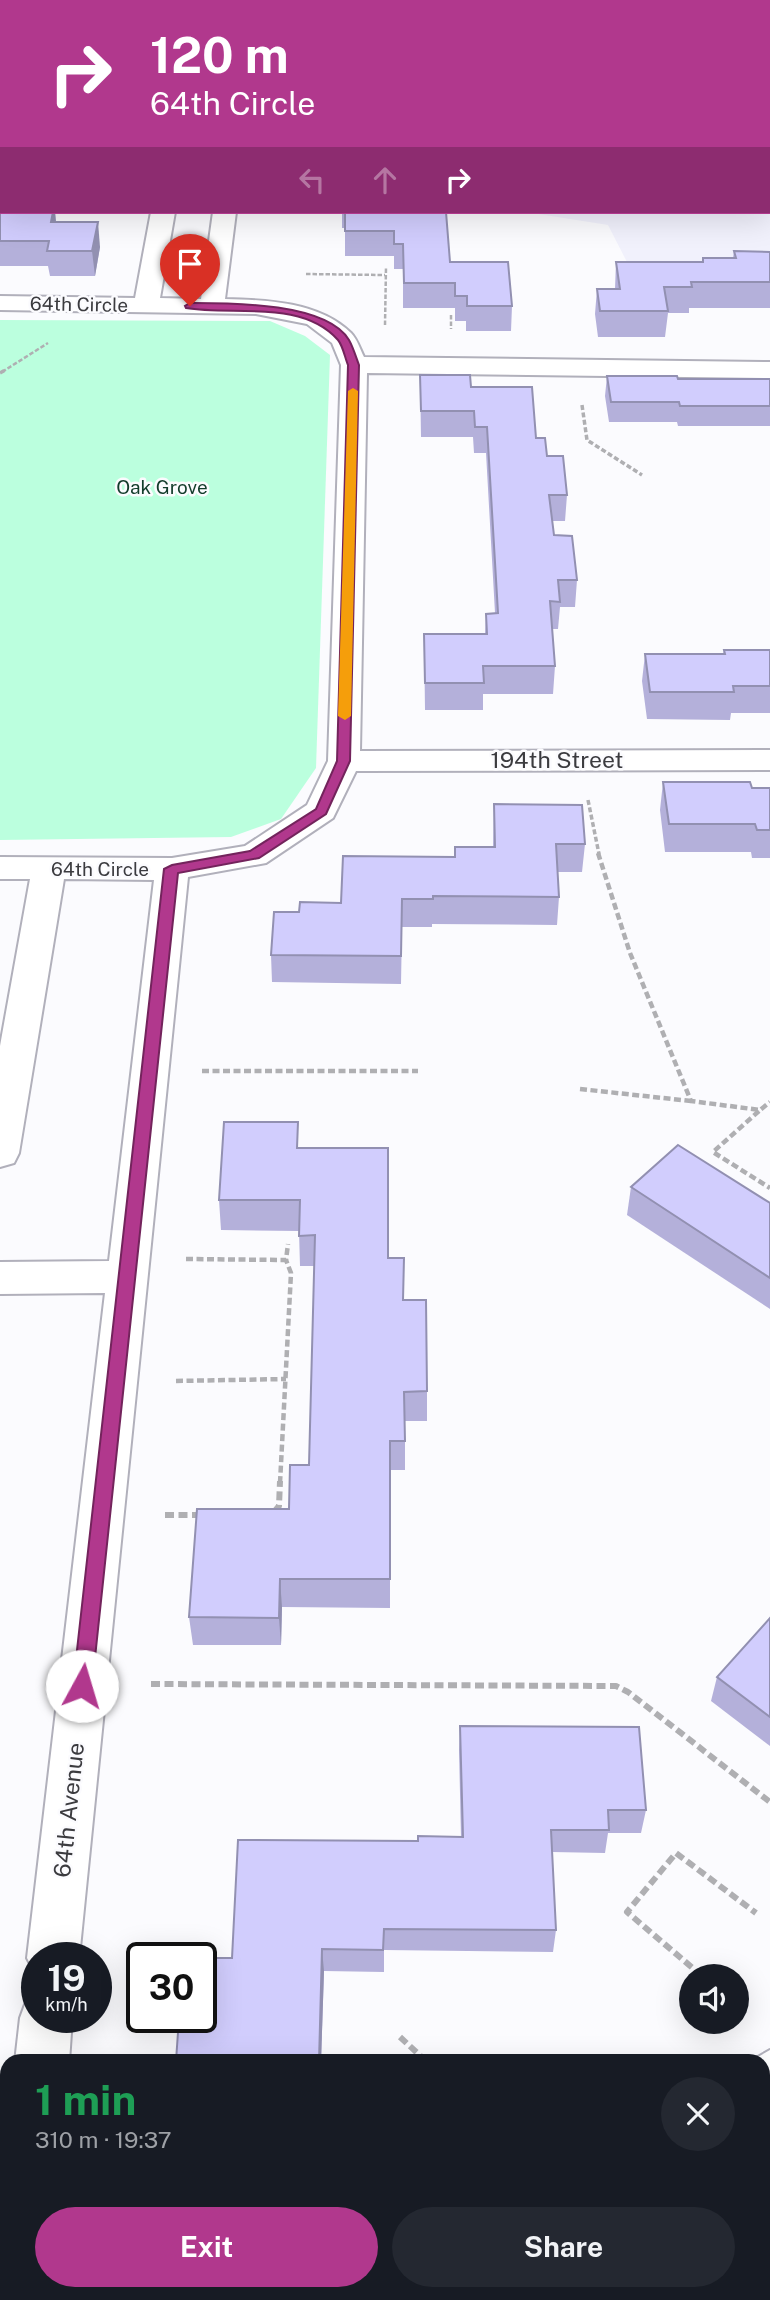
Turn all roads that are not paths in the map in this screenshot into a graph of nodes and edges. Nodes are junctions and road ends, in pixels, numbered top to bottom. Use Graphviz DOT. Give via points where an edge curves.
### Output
graph roads {
  1 [pos="163,214"];
  2 [pos="225,214"];
  3 [pos="0,303"];
  4 [pos="146,304"];
  5 [pos="212,307"];
  6 [pos="354,365"];
  7 [pos="770,370"];
  8 [pos="770,760"];
  9 [pos="344,761"];
  10 [pos="0,868"];
  11 [pos="49,868"];
  12 [pos="172,869"];
  13 [pos="0,1153"];
  14 [pos="127,1277"];
  15 [pos="0,1278"];
  16 [pos="55,1942"];
  17 [pos="45,2033"];
  18 [pos="43,2054"];
  1 -- 4 [label="street"];
  2 -- 5 [label="street"];
  3 -- 4 [label="street, 64th Circle"];
  4 -- 5 [label="street, 64th Circle"];
  5 -- 6 [label="street, 64th Circle" via="256,307 315,318 344,339"];
  6 -- 7 [label="street"];
  6 -- 9 [label="street, 64th Circle"];
  8 -- 9 [label="street, 194th Street"];
  9 -- 12 [label="street, 64th Circle" via="321,811 254,855"];
  10 -- 11 [label="street, 64th Circle"];
  11 -- 12 [label="street, 64th Circle"];
  11 -- 13 [label="street"];
  12 -- 14 [label="street, 64th Avenue"];
  14 -- 15 [label="street"];
  14 -- 16 [label="street, 64th Avenue"];
  17 -- 18 [label="street"];
}
